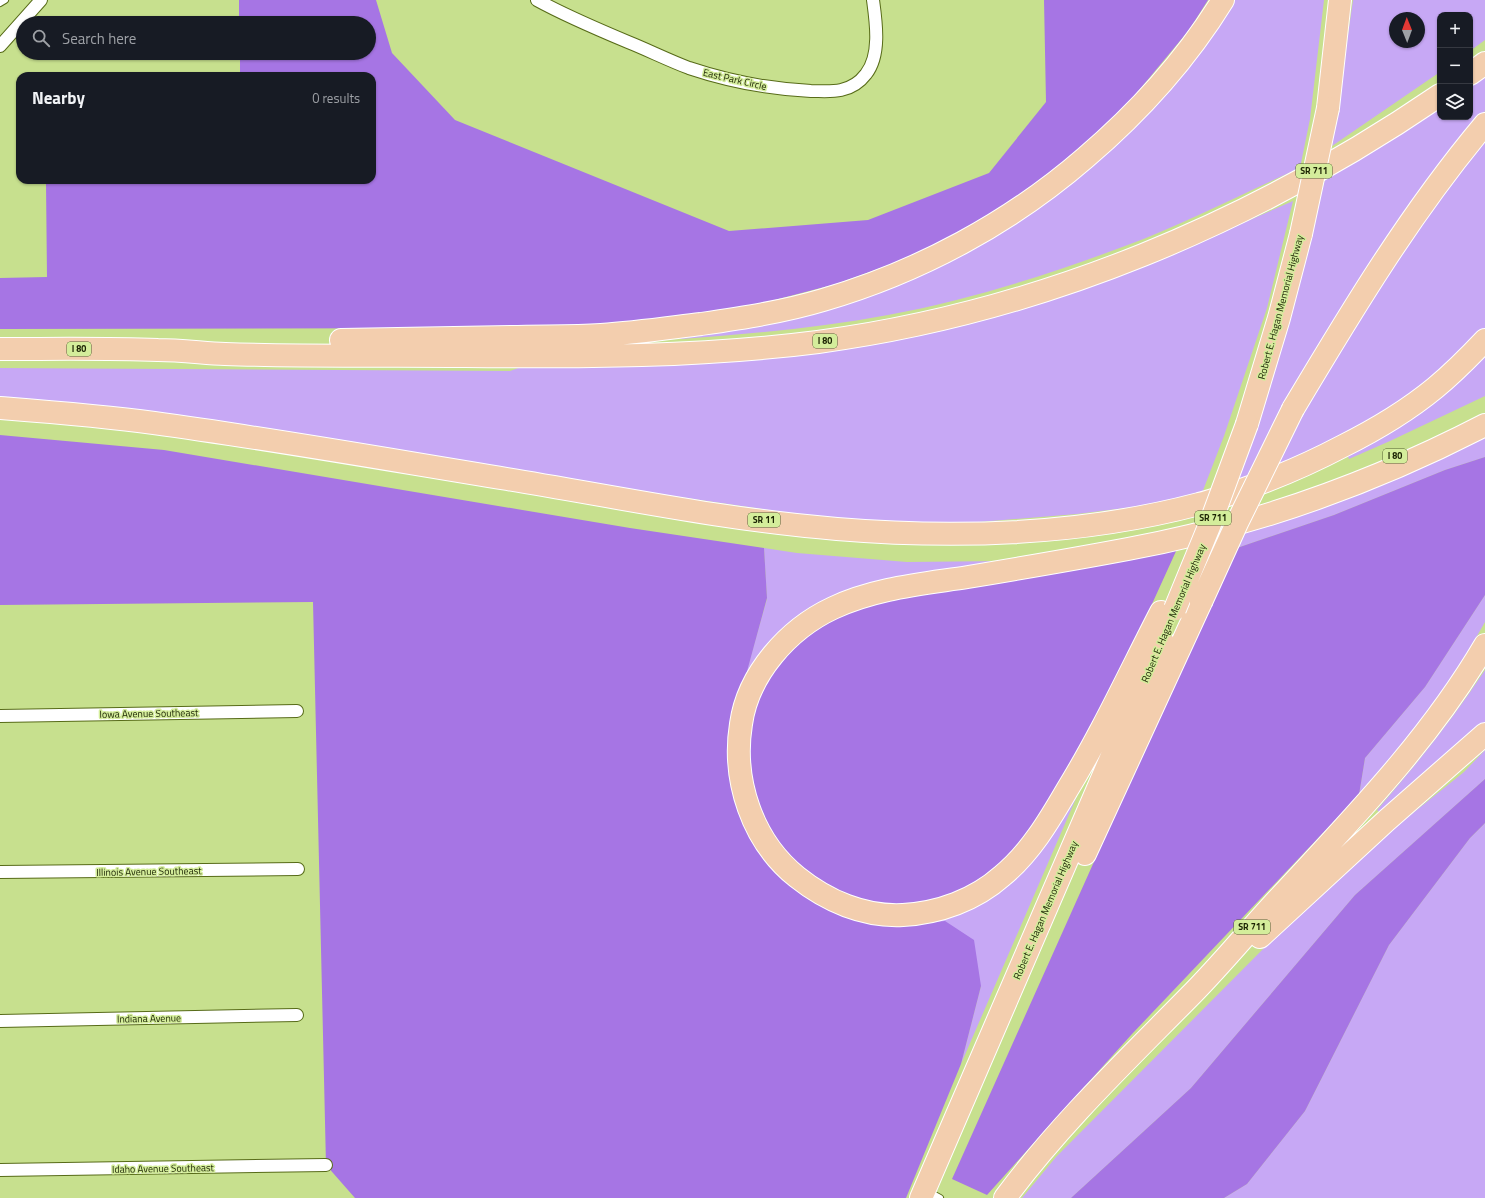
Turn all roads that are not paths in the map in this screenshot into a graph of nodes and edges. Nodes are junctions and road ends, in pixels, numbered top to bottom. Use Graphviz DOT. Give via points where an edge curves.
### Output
graph roads {
  1 [pos="5,0"];
  2 [pos="41,0"];
  3 [pos="537,0"];
  4 [pos="873,0"];
  5 [pos="1223,0"];
  6 [pos="1340,0"];
  7 [pos="0,3"];
  8 [pos="27,16"];
  9 [pos="16,28"];
  10 [pos="0,46"];
  11 [pos="1485,63"];
  12 [pos="1473,72"];
  13 [pos="1437,97"];
  14 [pos="1485,124"];
  15 [pos="1485,340"];
  16 [pos="0,349"];
  17 [pos="158,350"];
  18 [pos="0,408"];
  19 [pos="1485,413"];
  20 [pos="0,420"];
  21 [pos="1485,425"];
  22 [pos="1168,611"];
  23 [pos="1485,645"];
  24 [pos="298,711"];
  25 [pos="0,716"];
  26 [pos="1485,734"];
  27 [pos="298,869"];
  28 [pos="0,872"];
  29 [pos="1206,980"];
  30 [pos="297,1015"];
  31 [pos="0,1021"];
  32 [pos="992,1032"];
  33 [pos="326,1165"];
  34 [pos="0,1170"];
  35 [pos="928,1195"];
  36 [pos="1005,1198"];
  1 -- 7 [label="lane"];
  2 -- 8 [label="street"];
  3 -- 4 [label="street, East Park Circle" via="568,17 689,68 769,87 829,92 859,82 873,61 876,50"];
  5 -- 17 [label="highway" via="1183,57 1152,95 1112,135 1061,179 1008,216 940,254 879,281 823,300 768,313 652,331 598,335 226,342"];
  6 -- 22 [label="highway, Robert E. Hagan Memorial Highway / SR 711, bridge" via="1328,108 1301,234 1278,318 1247,424 1210,524"];
  9 -- 10 [label="street"];
  11 -- 12 [label="highway"];
  13 -- 17 [label="highway, I 80" via="1378,136 1268,199 1165,247 1064,284 968,313 916,325 817,342 650,355 568,357 240,354"];
  14 -- 32 [label="highway, bridge" via="1382,262 1293,408 1237,523 1034,965"];
  15 -- 18 [label="highway, SR 11" via="1433,390 1400,414 1363,436 1278,478 1201,503 1130,519 1014,532 897,533 780,523 277,441 152,423"];
  16 -- 17 [label="highway, I 80"];
  19 -- 20 [label="highway, I 80" via="1370,467 1301,492 1258,504 1179,523 1131,531 1015,542 936,546 845,541 748,530 190,439"];
  21 -- 22 [label="highway" via="1395,468 1260,518 1134,548 898,588 856,598 808,621 778,648 758,677 743,709 738,757 740,780 755,825 781,862 800,880 843,905 865,912 892,915 919,914 958,903 1000,879 1032,844 1088,757"];
  22 -- 32 [label="highway, Robert E. Hagan Memorial Highway / SR 711"];
  23 -- 29 [label="highway, SR 711" via="1436,720 1381,787"];
  24 -- 25 [label="street, Iowa Avenue Southeast"];
  26 -- 29 [label="highway" via="1387,820 1230,965"];
  27 -- 28 [label="street, Illinois Avenue Southeast"];
  29 -- 36 [label="highway, SR 711" via="1098,1088"];
  30 -- 31 [label="street, Indiana Avenue"];
  32 -- 35 [label="highway, Robert E. Hagan Memorial Highway / SR 711"];
  33 -- 34 [label="street, Idaho Avenue Southeast"];
}
